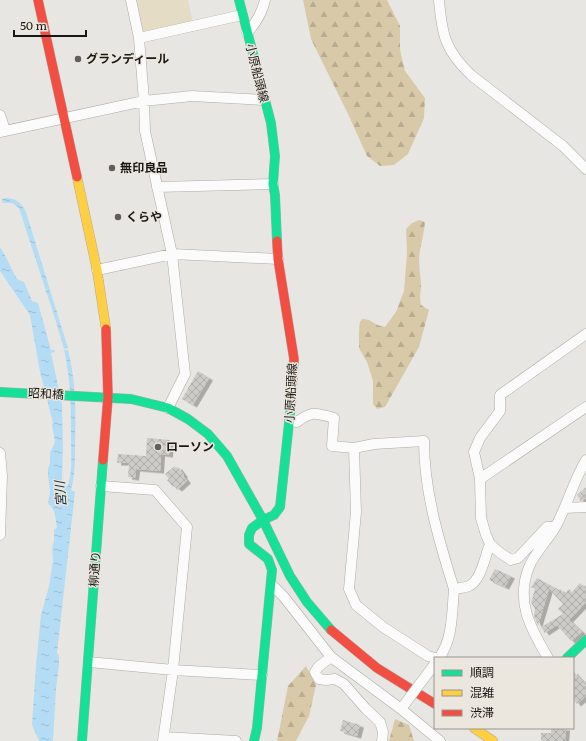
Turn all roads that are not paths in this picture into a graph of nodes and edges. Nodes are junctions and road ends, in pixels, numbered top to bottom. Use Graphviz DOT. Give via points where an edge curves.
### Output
graph roads {
  1 [pos="38,0"];
  2 [pos="131,0"];
  3 [pos="239,0"];
  4 [pos="265,0"];
  5 [pos="439,0"];
  6 [pos="242,15"];
  7 [pos="247,34"];
  8 [pos="139,38"];
  9 [pos="264,100"];
  10 [pos="144,101"];
  11 [pos="0,115"];
  12 [pos="63,118"];
  13 [pos="3,131"];
  14 [pos="586,169"];
  15 [pos="273,184"];
  16 [pos="157,187"];
  17 [pos="172,254"];
  18 [pos="278,259"];
  19 [pos="97,270"];
  20 [pos="586,334"];
  21 [pos="0,392"];
  22 [pos="108,397"];
  23 [pos="586,407"];
  24 [pos="168,408"];
  25 [pos="290,422"];
  26 [pos="354,448"];
  27 [pos="0,453"];
  28 [pos="586,460"];
  29 [pos="1,476"];
  30 [pos="480,479"];
  31 [pos="102,486"];
  32 [pos="586,507"];
  33 [pos="565,508"];
  34 [pos="263,520"];
  35 [pos="556,526"];
  36 [pos="0,535"];
  37 [pos="490,544"];
  38 [pos="272,585"];
  39 [pos="454,589"];
  40 [pos="586,640"];
  41 [pos="331,657"];
  42 [pos="439,657"];
  43 [pos="547,657"];
  44 [pos="568,657"];
  45 [pos="434,660"];
  46 [pos="89,662"];
  47 [pos="434,664"];
  48 [pos="173,670"];
  49 [pos="262,675"];
  50 [pos="434,703"];
  51 [pos="403,707"];
  52 [pos="475,729"];
  53 [pos="493,729"];
  54 [pos="163,739"];
  55 [pos="487,739"];
  56 [pos="82,741"];
  57 [pos="236,741"];
  58 [pos="254,741"];
  59 [pos="382,741"];
  60 [pos="440,741"];
  1 -- 12 [label="street, 柳通り"];
  2 -- 8 [label="street"];
  3 -- 6 [label="street, 小原船頭線"];
  4 -- 7 [label="street" via="257,22"];
  5 -- 14 [label="street" via="445,38 459,64 563,146"];
  6 -- 7 [label="street, 小原船頭線"];
  6 -- 8 [label="street"];
  7 -- 9 [label="street, 小原船頭線"];
  8 -- 10 [label="street"];
  9 -- 10 [label="street" via="192,96"];
  9 -- 15 [label="street, 小原船頭線" via="274,138"];
  10 -- 12 [label="street"];
  10 -- 16 [label="street" via="144,131"];
  11 -- 13 [label="street"];
  12 -- 13 [label="street"];
  12 -- 19 [label="street, 柳通り"];
  15 -- 16 [label="street"];
  15 -- 18 [label="street, 小原船頭線"];
  16 -- 17 [label="street"];
  17 -- 18 [label="street"];
  17 -- 19 [label="street"];
  17 -- 24 [label="street" via="185,374"];
  18 -- 25 [label="street, 小原船頭線" via="294,359"];
  19 -- 22 [label="street, 柳通り" via="106,331"];
  20 -- 30 [label="street" via="500,395 500,411 480,438 474,452"];
  21 -- 22 [label="street, 昭和橋"];
  22 -- 24 [label="street, 昭和橋" via="131,399"];
  22 -- 31 [label="street, 柳通り"];
  23 -- 30 [label="street"];
  24 -- 34 [label="street, 昭和橋" via="208,434 227,456"];
  25 -- 26 [label="street" via="297,422 313,413 334,418 332,446"];
  25 -- 34 [label="street, 小原船頭線" via="280,507 274,515"];
  26 -- 39 [label="street" via="424,441 424,459 433,513"];
  26 -- 45 [label="street" via="356,512 349,590 356,605 383,627"];
  27 -- 29 [label="street"];
  28 -- 33 [label="street"];
  29 -- 36 [label="street"];
  30 -- 37 [label="street" via="481,518"];
  31 -- 46 [label="street, 柳通り"];
  31 -- 48 [label="street" via="155,490 187,527"];
  32 -- 33 [label="street"];
  33 -- 35 [label="street"];
  34 -- 38 [label="street, 小原船頭線" via="252,528 249,544 268,559 272,570"];
  34 -- 50 [label="street, 昭和橋" via="290,576 306,602 328,627 378,668"];
  35 -- 37 [label="street" via="547,527 518,558 510,560"];
  35 -- 43 [label="street" via="529,566 523,594 532,629"];
  37 -- 39 [label="street" via="480,576 471,586"];
  38 -- 41 [label="street"];
  38 -- 49 [label="street, 小原船頭線"];
  39 -- 42 [label="street" via="447,644"];
  40 -- 44 [label="street"];
  41 -- 51 [label="street"];
  41 -- 59 [label="street" via="315,672 319,680 335,679 344,684 380,722"];
  46 -- 48 [label="street"];
  46 -- 56 [label="street, 柳通り"];
  47 -- 51 [label="street, bridge"];
  48 -- 49 [label="street"];
  48 -- 54 [label="street"];
  49 -- 58 [label="street, 小原船頭線"];
  51 -- 60 [label="street"];
  52 -- 55 [label="street"];
  53 -- 55 [label="street"];
  54 -- 57 [label="street"];
}
